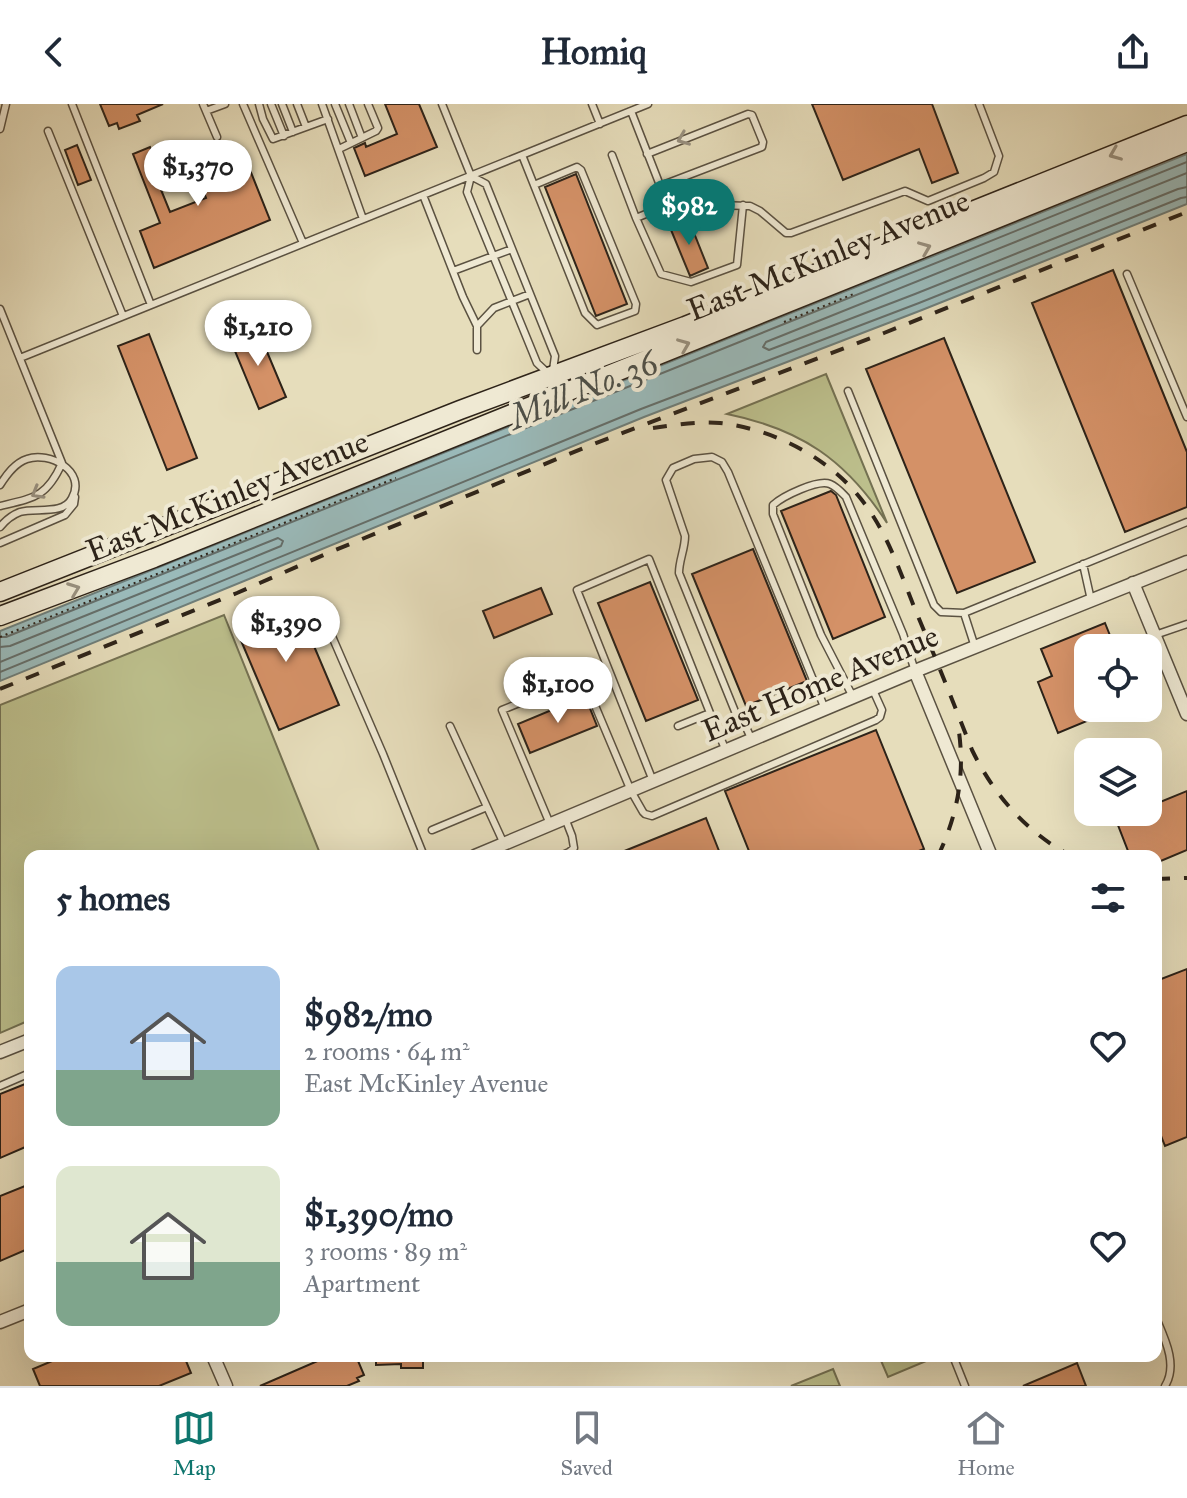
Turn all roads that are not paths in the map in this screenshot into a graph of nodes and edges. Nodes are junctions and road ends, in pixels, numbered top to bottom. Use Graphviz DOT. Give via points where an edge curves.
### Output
graph roads {
  1 [pos="6,104"];
  2 [pos="72,104"];
  3 [pos="225,104"];
  4 [pos="243,104"];
  5 [pos="259,104"];
  6 [pos="271,104"];
  7 [pos="282,104"];
  8 [pos="297,104"];
  9 [pos="322,104"];
  10 [pos="335,104"];
  11 [pos="349,104"];
  12 [pos="368,104"];
  13 [pos="443,104"];
  14 [pos="592,104"];
  15 [pos="648,104"];
  16 [pos="979,104"];
  17 [pos="205,107"];
  18 [pos="631,111"];
  19 [pos="328,119"];
  20 [pos="600,124"];
  21 [pos="1187,125"];
  22 [pos="306,127"];
  23 [pos="0,129"];
  24 [pos="48,131"];
  25 [pos="293,132"];
  26 [pos="284,136"];
  27 [pos="217,137"];
  28 [pos="362,138"];
  29 [pos="1187,142"];
  30 [pos="351,143"];
  31 [pos="339,149"];
  32 [pos="647,154"];
  33 [pos="522,155"];
  34 [pos="612,155"];
  35 [pos="471,176"];
  36 [pos="534,185"];
  37 [pos="660,186"];
  38 [pos="423,195"];
  39 [pos="673,203"];
  40 [pos="743,205"];
  41 [pos="636,218"];
  42 [pos="363,219"];
  43 [pos="303,243"];
  44 [pos="512,249"];
  45 [pos="493,256"];
  46 [pos="453,271"];
  47 [pos="1127,274"];
  48 [pos="530,294"];
  49 [pos="511,301"];
  50 [pos="151,305"];
  51 [pos="0,309"];
  52 [pos="123,316"];
  53 [pos="477,326"];
  54 [pos="477,350"];
  55 [pos="20,358"];
  56 [pos="552,377"];
  57 [pos="848,391"];
  58 [pos="559,395"];
  59 [pos="460,410"];
  60 [pos="1187,417"];
  61 [pos="62,463"];
  62 [pos="279,483"];
  63 [pos="0,485"];
  64 [pos="74,487"];
  65 [pos="306,497"];
  66 [pos="0,506"];
  67 [pos="1187,522"];
  68 [pos="0,527"];
  69 [pos="0,543"];
  70 [pos="154,558"];
  71 [pos="1187,562"];
  72 [pos="1083,564"];
  73 [pos="1133,583"];
  74 [pos="0,592"];
  75 [pos="1091,600"];
  76 [pos="318,604"];
  77 [pos="964,613"];
  78 [pos="0,615"];
  79 [pos="1187,624"];
  80 [pos="1155,634"];
  81 [pos="1158,634"];
  82 [pos="975,647"];
  83 [pos="1162,652"];
  84 [pos="915,671"];
  85 [pos="872,689"];
  86 [pos="853,697"];
  87 [pos="825,709"];
  88 [pos="710,713"];
  89 [pos="1187,714"];
  90 [pos="450,726"];
  91 [pos="678,726"];
  92 [pos="752,740"];
  93 [pos="726,751"];
  94 [pos="653,781"];
  95 [pos="631,791"];
  96 [pos="487,807"];
  97 [pos="565,818"];
  98 [pos="550,824"];
  99 [pos="432,830"];
  100 [pos="499,849"];
  101 [pos="422,850"];
  102 [pos="572,850"];
  103 [pos="989,850"];
  104 [pos="24,1042"];
  105 [pos="0,1052"];
  106 [pos="24,1076"];
  107 [pos="0,1086"];
  108 [pos="24,1312"];
  109 [pos="0,1322"];
  110 [pos="1162,1331"];
  111 [pos="216,1362"];
  112 [pos="955,1362"];
  113 [pos="226,1386"];
  114 [pos="965,1386"];
  115 [pos="1165,1386"];
  1 -- 23 [label="lane"];
  2 -- 50 [label="lane"];
  3 -- 17 [label="lane"];
  4 -- 43 [label="lane"];
  5 -- 26 [label="lane" via="273,139"];
  6 -- 26 [label="lane"];
  7 -- 25 [label="lane"];
  8 -- 22 [label="lane"];
  9 -- 19 [label="lane"];
  10 -- 30 [label="lane"];
  11 -- 28 [label="lane"];
  12 -- 28 [label="lane" via="378,128"];
  13 -- 35 [label="lane"];
  14 -- 20 [label="lane"];
  15 -- 18 [label="lane"];
  16 -- 40 [label="lane" via="999,156 994,172 984,178 928,201 905,191 791,233"];
  17 -- 27 [label="lane"];
  18 -- 20 [label="lane"];
  18 -- 32 [label="lane"];
  19 -- 22 [label="lane"];
  19 -- 31 [label="lane"];
  20 -- 33 [label="lane"];
  21 -- 56 [label="main road, East McKinley Avenue, one-way"];
  22 -- 25 [label="lane"];
  24 -- 52 [label="lane"];
  25 -- 26 [label="lane"];
  28 -- 30 [label="lane"];
  58 -- 29 [label="main road, East McKinley Avenue, one-way"];
  30 -- 31 [label="lane"];
  31 -- 42 [label="lane"];
  32 -- 37 [label="lane"];
  37 -- 32 [label="lane, one-way" via="762,147 763,142 748,114"];
  33 -- 35 [label="lane"];
  33 -- 36 [label="lane"];
  34 -- 41 [label="lane"];
  35 -- 38 [label="lane"];
  35 -- 44 [label="lane" via="486,184"];
  35 -- 45 [label="lane" via="467,192"];
  36 -- 36 [label="lane" via="585,313 597,325 635,311 581,170 577,167"];
  37 -- 39 [label="lane"];
  38 -- 42 [label="lane"];
  38 -- 46 [label="lane"];
  39 -- 40 [label="lane"];
  39 -- 41 [label="lane"];
  40 -- 41 [label="lane" via="737,265 691,282 661,274"];
  42 -- 43 [label="lane"];
  43 -- 50 [label="lane"];
  44 -- 45 [label="lane"];
  44 -- 48 [label="lane"];
  45 -- 46 [label="lane"];
  45 -- 49 [label="lane"];
  46 -- 53 [label="lane"];
  47 -- 60 [label="lane"];
  48 -- 49 [label="lane"];
  48 -- 56 [label="lane" via="555,356"];
  49 -- 53 [label="lane" via="494,308"];
  49 -- 56 [label="lane" via="537,363"];
  50 -- 52 [label="lane"];
  51 -- 55 [label="lane"];
  52 -- 55 [label="lane"];
  53 -- 54 [label="lane"];
  55 -- 61 [label="lane"];
  56 -- 58 [label="main road"];
  56 -- 59 [label="main road, East McKinley Avenue"];
  57 -- 77 [label="lane" via="934,605 941,612"];
  58 -- 65 [label="main road, East McKinley Avenue"];
  59 -- 62 [label="main road, East McKinley Avenue"];
  59 -- 65 [label="main road" via="395,447 314,478 306,485"];
  61 -- 63 [label="lane" via="27,459"];
  61 -- 64 [label="lane" via="72,474"];
  61 -- 66 [label="lane, one-way" via="44,491"];
  62 -- 70 [label="main road" via="269,497 207,524"];
  62 -- 74 [label="main road, East McKinley Avenue"];
  64 -- 68 [label="lane" via="67,505 23,511"];
  64 -- 69 [label="lane" via="74,504 65,515"];
  65 -- 70 [label="main road, East McKinley Avenue"];
  67 -- 72 [label="lane"];
  78 -- 70 [label="main road, East McKinley Avenue, one-way"];
  71 -- 73 [label="street, East Home Avenue"];
  72 -- 75 [label="lane"];
  72 -- 77 [label="lane"];
  73 -- 75 [label="street, East Home Avenue"];
  73 -- 80 [label="street"];
  75 -- 82 [label="street, East Home Avenue"];
  76 -- 101 [label="lane"];
  77 -- 82 [label="lane"];
  79 -- 81 [label="lane"];
  82 -- 84 [label="street, East Home Avenue"];
  83 -- 89 [label="street"];
  84 -- 85 [label="street, East Home Avenue"];
  84 -- 86 [label="lane" via="846,497 820,482 780,499 773,514 821,635"];
  84 -- 103 [label="street"];
  85 -- 86 [label="street, East Home Avenue"];
  85 -- 95 [label="lane" via="882,710 876,720 655,815 645,814"];
  86 -- 87 [label="street, East Home Avenue"];
  87 -- 92 [label="street, East Home Avenue"];
  87 -- 92 [label="lane" via="722,462 694,459 673,468 666,480 685,536 679,573 736,714"];
  88 -- 91 [label="lane"];
  88 -- 93 [label="lane"];
  88 -- 94 [label="lane" via="649,559 577,590"];
  90 -- 96 [label="lane"];
  92 -- 93 [label="street, East Home Avenue"];
  93 -- 94 [label="street, East Home Avenue"];
  94 -- 95 [label="street, East Home Avenue"];
  95 -- 97 [label="street, East Home Avenue"];
  95 -- 98 [label="lane" via="583,677 502,710"];
  96 -- 99 [label="lane"];
  96 -- 100 [label="lane"];
  97 -- 98 [label="street, East Home Avenue"];
  97 -- 102 [label="lane"];
  98 -- 100 [label="street, East Home Avenue"];
  104 -- 105 [label="street"];
  106 -- 107 [label="lane"];
  108 -- 109 [label="street"];
  110 -- 115 [label="lane" via="1171,1366"];
  111 -- 113 [label="street"];
  112 -- 114 [label="lane"];
}
